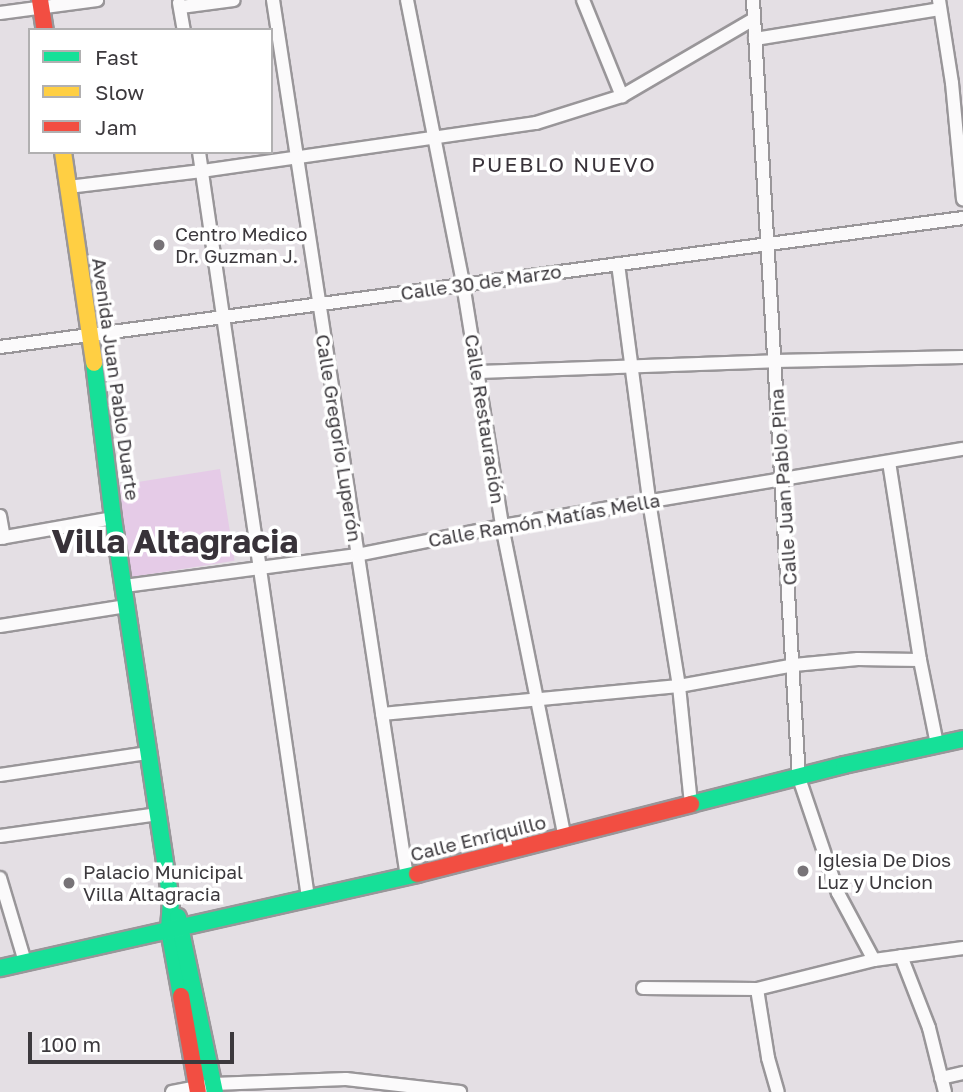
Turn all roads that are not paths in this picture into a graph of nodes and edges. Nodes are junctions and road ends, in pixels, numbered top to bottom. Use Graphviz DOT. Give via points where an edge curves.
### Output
graph roads {
  1 [pos="97,0"];
  2 [pos="234,0"];
  3 [pos="273,0"];
  4 [pos="407,0"];
  5 [pos="583,0"];
  6 [pos="753,0"];
  7 [pos="41,4"];
  8 [pos="179,4"];
  9 [pos="939,4"];
  10 [pos="0,13"];
  11 [pos="754,19"];
  12 [pos="45,28"];
  13 [pos="184,28"];
  14 [pos="755,39"];
  15 [pos="622,96"];
  16 [pos="432,139"];
  17 [pos="63,154"];
  18 [pos="199,154"];
  19 [pos="296,156"];
  20 [pos="202,171"];
  21 [pos="68,187"];
  22 [pos="963,199"];
  23 [pos="963,218"];
  24 [pos="767,243"];
  25 [pos="618,264"];
  26 [pos="463,284"];
  27 [pos="318,304"];
  28 [pos="223,316"];
  29 [pos="89,334"];
  30 [pos="0,347"];
  31 [pos="963,358"];
  32 [pos="775,361"];
  33 [pos="631,366"];
  34 [pos="479,372"];
  35 [pos="963,449"];
  36 [pos="889,462"];
  37 [pos="783,481"];
  38 [pos="649,501"];
  39 [pos="0,516"];
  40 [pos="113,518"];
  41 [pos="502,526"];
  42 [pos="2,538"];
  43 [pos="356,555"];
  44 [pos="258,570"];
  45 [pos="125,586"];
  46 [pos="127,607"];
  47 [pos="0,626"];
  48 [pos="920,660"];
  49 [pos="794,665"];
  50 [pos="679,686"];
  51 [pos="539,699"];
  52 [pos="382,714"];
  53 [pos="963,739"];
  54 [pos="937,744"];
  55 [pos="148,753"];
  56 [pos="0,775"];
  57 [pos="799,778"];
  58 [pos="691,805"];
  59 [pos="158,814"];
  60 [pos="0,836"];
  61 [pos="565,838"];
  62 [pos="407,877"];
  63 [pos="0,878"];
  64 [pos="308,897"];
  65 [pos="176,928"];
  66 [pos="963,948"];
  67 [pos="901,956"];
  68 [pos="874,960"];
  69 [pos="25,962"];
  70 [pos="0,968"];
  71 [pos="643,988"];
  72 [pos="757,989"];
  73 [pos="963,1073"];
  74 [pos="941,1079"];
  75 [pos="205,1089"];
  76 [pos="172,1092"];
  77 [pos="460,1092"];
  78 [pos="778,1092"];
  79 [pos="945,1092"];
  1 -- 7 [label="street"];
  2 -- 8 [label="street"];
  3 -- 19 [label="street, Calle Gregorio Luperón"];
  4 -- 16 [label="street, Calle Restauración"];
  5 -- 15 [label="street"];
  6 -- 11 [label="street, Calle Juan Pablo Pina"];
  7 -- 10 [label="street"];
  7 -- 12 [label="street"];
  8 -- 13 [label="street"];
  9 -- 14 [label="street"];
  9 -- 22 [label="street"];
  11 -- 14 [label="street, Calle Juan Pablo Pina"];
  11 -- 15 [label="street"];
  14 -- 24 [label="street, Calle Juan Pablo Pina"];
  15 -- 16 [label="street" via="536,123"];
  16 -- 19 [label="street"];
  16 -- 26 [label="street, Calle Restauración"];
  17 -- 21 [label="street, Avenida Juan Pablo Duarte"];
  18 -- 20 [label="street"];
  19 -- 20 [label="street"];
  19 -- 27 [label="street, Calle Gregorio Luperón"];
  20 -- 21 [label="street"];
  20 -- 28 [label="street"];
  21 -- 29 [label="street, Avenida Juan Pablo Duarte"];
  23 -- 24 [label="street, Calle 30 de Marzo"];
  24 -- 25 [label="street, Calle 30 de Marzo"];
  24 -- 32 [label="street, Calle Juan Pablo Pina"];
  25 -- 26 [label="street, Calle 30 de Marzo"];
  25 -- 33 [label="street"];
  26 -- 27 [label="street, Calle 30 de Marzo"];
  26 -- 34 [label="street, Calle Restauración"];
  27 -- 28 [label="street, Calle 30 de Marzo"];
  27 -- 43 [label="street, Calle Gregorio Luperón"];
  28 -- 29 [label="street, Calle 30 de Marzo"];
  28 -- 44 [label="street"];
  29 -- 30 [label="street, Calle 30 de Marzo"];
  29 -- 40 [label="street, Avenida Juan Pablo Duarte"];
  31 -- 32 [label="street"];
  32 -- 33 [label="street"];
  32 -- 37 [label="street, Calle Juan Pablo Pina"];
  33 -- 34 [label="street"];
  33 -- 38 [label="street"];
  34 -- 41 [label="street, Calle Restauración"];
  35 -- 36 [label="street, Calle Ramón Matías Mella"];
  36 -- 37 [label="street, Calle Ramón Matías Mella"];
  36 -- 48 [label="street"];
  37 -- 38 [label="street, Calle Ramón Matías Mella"];
  37 -- 49 [label="street, Calle Juan Pablo Pina"];
  38 -- 41 [label="street, Calle Ramón Matías Mella"];
  38 -- 50 [label="street"];
  39 -- 42 [label="street"];
  40 -- 42 [label="street"];
  40 -- 45 [label="street, Avenida Juan Pablo Duarte"];
  41 -- 43 [label="street, Calle Ramón Matías Mella"];
  41 -- 51 [label="street, Calle Restauración"];
  43 -- 44 [label="street, Calle Ramón Matías Mella"];
  43 -- 52 [label="street, Calle Gregorio Luperón"];
  44 -- 45 [label="street, Calle Ramón Matías Mella"];
  44 -- 64 [label="street"];
  45 -- 46 [label="street, Avenida Juan Pablo Duarte"];
  46 -- 47 [label="street"];
  46 -- 55 [label="street, Avenida Juan Pablo Duarte"];
  48 -- 49 [label="street"];
  48 -- 54 [label="street"];
  49 -- 50 [label="street"];
  49 -- 57 [label="street, Calle Juan Pablo Pina"];
  50 -- 51 [label="street"];
  50 -- 58 [label="street"];
  51 -- 52 [label="street"];
  51 -- 61 [label="street, Calle Restauración"];
  52 -- 62 [label="street, Calle Gregorio Luperón"];
  53 -- 54 [label="street, Calle Enriquillo"];
  54 -- 57 [label="street, Calle Enriquillo"];
  55 -- 56 [label="street"];
  55 -- 59 [label="street, Avenida Juan Pablo Duarte"];
  57 -- 58 [label="street, Calle Enriquillo"];
  57 -- 68 [label="street, Calle Juan Pablo Pina" via="838,893"];
  58 -- 61 [label="street, Calle Enriquillo"];
  59 -- 60 [label="street"];
  59 -- 65 [label="street, Avenida Juan Pablo Duarte"];
  61 -- 62 [label="street, Calle Enriquillo"];
  62 -- 64 [label="street, Calle Enriquillo"];
  63 -- 69 [label="street"];
  64 -- 65 [label="street, Calle Enriquillo"];
  65 -- 69 [label="street, Calle Enriquillo"];
  65 -- 75 [label="street, Avenida Juan Pablo Duarte"];
  66 -- 67 [label="street"];
  67 -- 68 [label="street"];
  67 -- 74 [label="street" via="929,1028"];
  68 -- 72 [label="street"];
  69 -- 70 [label="street, Calle Enriquillo"];
  71 -- 72 [label="street"];
  72 -- 78 [label="street"];
  73 -- 74 [label="street"];
  74 -- 79 [label="street"];
  75 -- 76 [label="street"];
  75 -- 77 [label="street" via="346,1079"];
}
